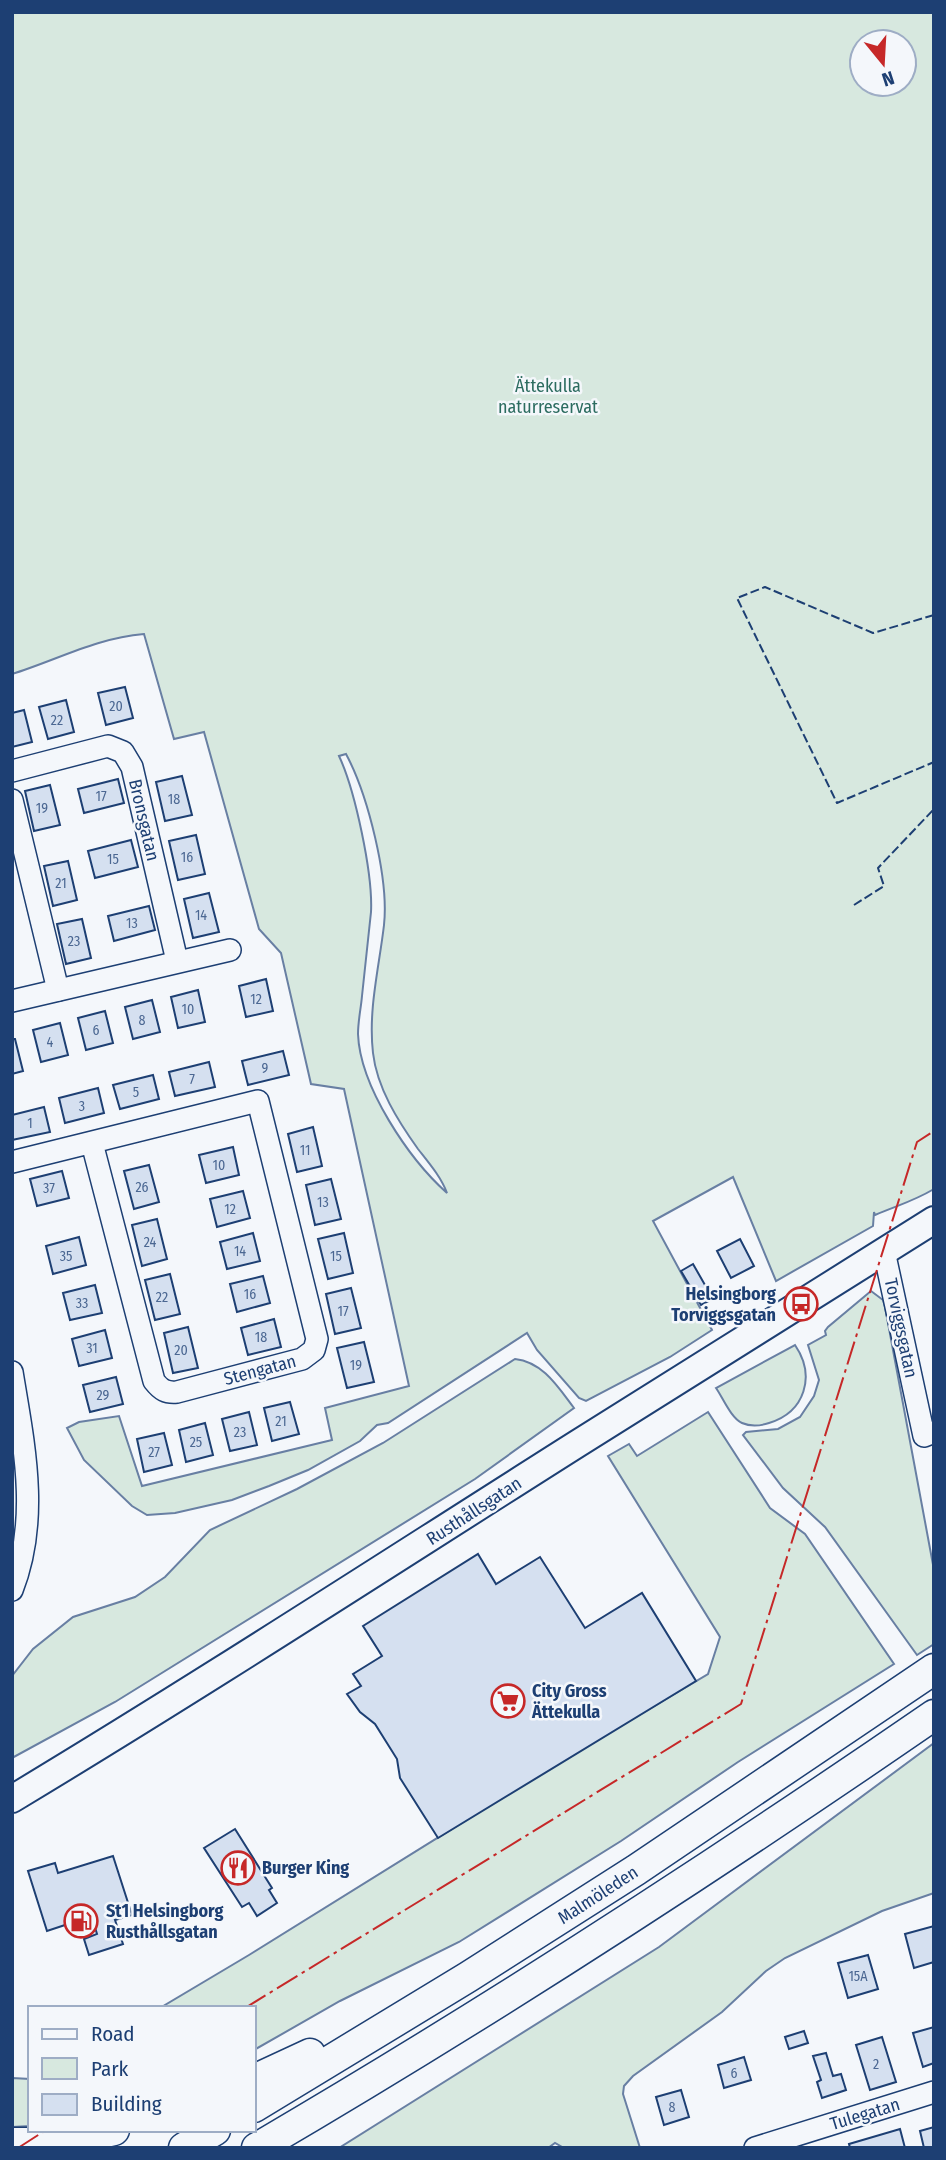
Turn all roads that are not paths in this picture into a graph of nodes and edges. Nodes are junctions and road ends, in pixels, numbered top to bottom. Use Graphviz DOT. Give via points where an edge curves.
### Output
graph roads {
  1 [pos="12,771"];
  2 [pos="12,800"];
  3 [pos="230,950"];
  4 [pos="177,961"];
  5 [pos="58,990"];
  6 [pos="12,1001"];
  7 [pos="92,1143"];
  8 [pos="12,1162"];
  9 [pos="934,1220"];
  10 [pos="884,1251"];
  11 [pos="12,1372"];
  12 [pos="934,1432"];
  13 [pos="12,1590"];
  14 [pos="934,1669"];
  15 [pos="934,1715"];
  16 [pos="12,1799"];
  17 [pos="468,1977"];
  18 [pos="449,2033"];
  19 [pos="256,2079"];
  20 [pos="934,2092"];
  21 [pos="256,2106"];
  22 [pos="105,2132"];
  23 [pos="212,2132"];
  24 [pos="12,2143"];
  25 [pos="184,2148"];
  26 [pos="257,2148"];
  27 [pos="283,2148"];
  28 [pos="755,2148"];
  1 -- 4 [label="street, Bronsgatan" via="107,746 123,752 132,767"];
  2 -- 5 [label="street"];
  3 -- 4 [label="street"];
  4 -- 5 [label="street"];
  5 -- 6 [label="street"];
  7 -- 7 [label="street, Stengatan" via="258,1101 317,1339 314,1350 302,1359 177,1392 159,1388"];
  7 -- 8 [label="street, Stengatan"];
  9 -- 10 [label="main road, Rusthållsgatan"];
  10 -- 12 [label="street, Torviggsgatan" via="924,1436"];
  10 -- 16 [label="main road, Rusthållsgatan"];
  11 -- 13 [label="street" via="28,1493 24,1552"];
  14 -- 17 [label="highway, Malmöleden"];
  15 -- 18 [label="highway, Malmöleden" via="653,1904"];
  17 -- 19 [label="highway"];
  17 -- 21 [label="highway, Malmöleden"];
  18 -- 26 [label="highway, Malmöleden"];
  18 -- 27 [label="highway"];
  20 -- 28 [label="street, Tulegatan"];
  22 -- 24 [label="highway" via="57,2143"];
  23 -- 25 [label="highway"];
}
